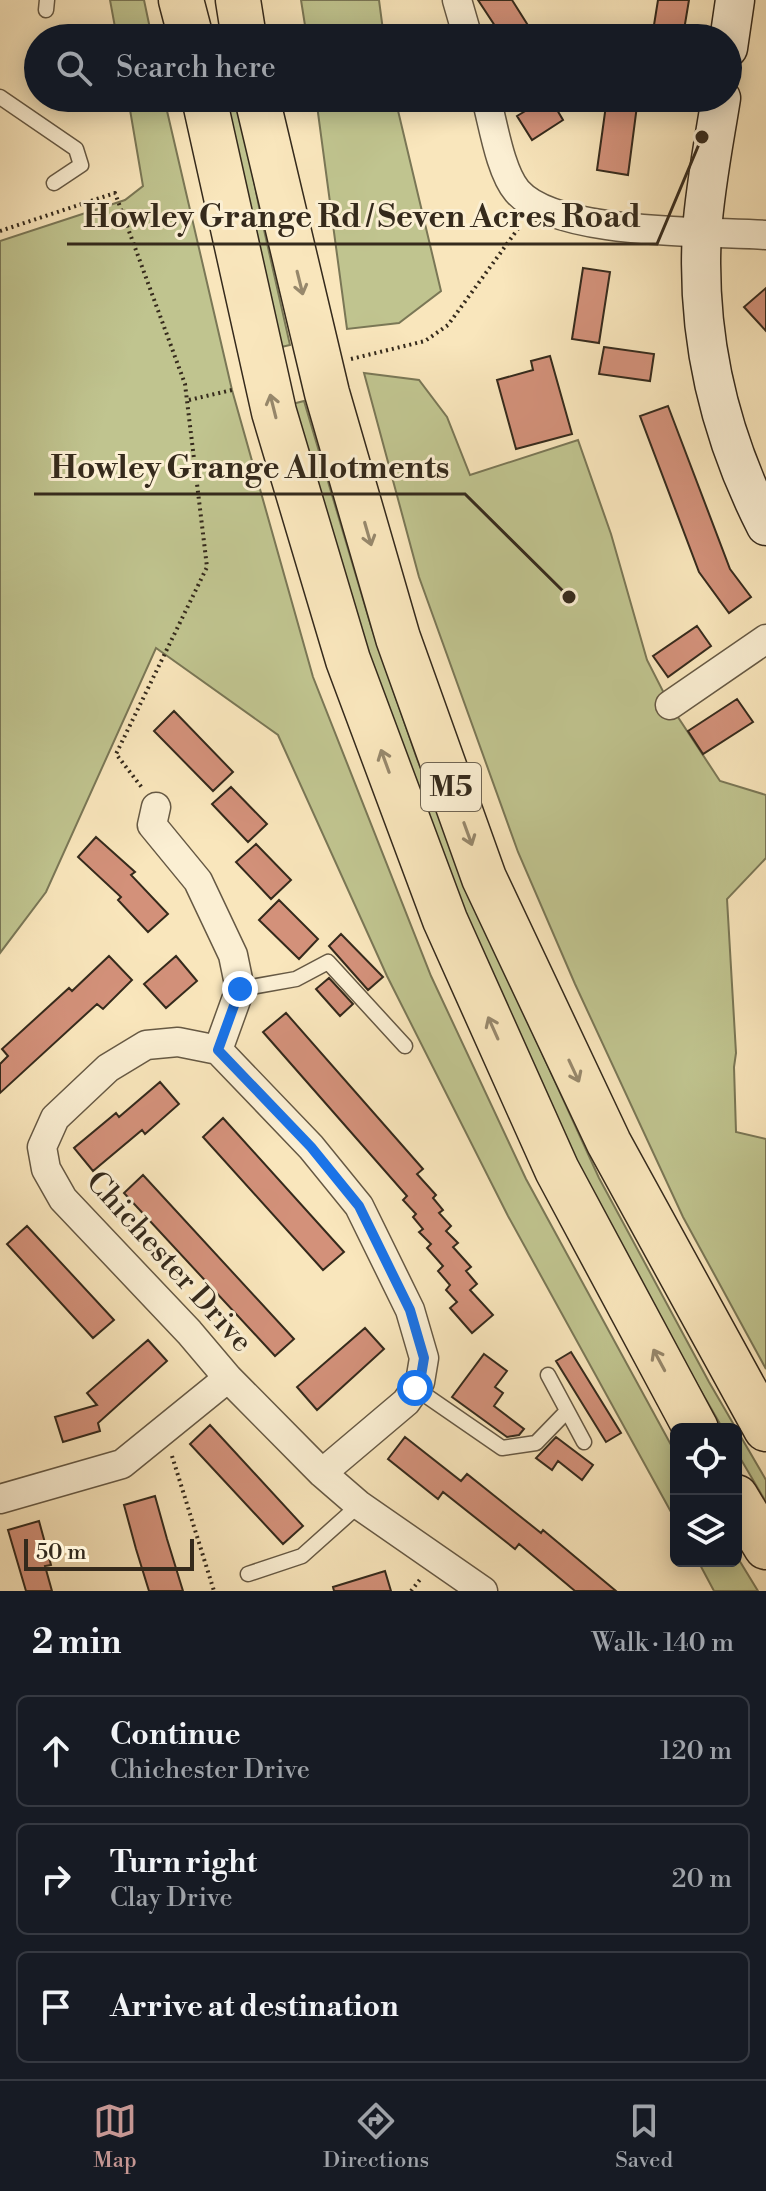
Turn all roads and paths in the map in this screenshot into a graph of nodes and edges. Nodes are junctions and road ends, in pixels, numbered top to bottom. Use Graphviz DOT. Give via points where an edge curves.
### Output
graph roads {
  1 [pos="181,0"];
  2 [pos="187,0"];
  3 [pos="238,0"];
  4 [pos="267,0"];
  5 [pos="457,0"];
  6 [pos="735,0"];
  7 [pos="187,24"];
  8 [pos="190,24"];
  9 [pos="242,24"];
  10 [pos="268,24"];
  11 [pos="464,24"];
  12 [pos="732,24"];
  13 [pos="0,97"];
  14 [pos="207,112"];
  15 [pos="260,112"];
  16 [pos="274,112"];
  17 [pos="490,112"];
  18 [pos="719,112"];
  19 [pos="54,183"];
  20 [pos="534,203"];
  21 [pos="280,206"];
  22 [pos="0,231"];
  23 [pos="702,231"];
  24 [pos="766,235"];
  25 [pos="349,360"];
  26 [pos="232,390"];
  27 [pos="189,400"];
  28 [pos="766,526"];
  29 [pos="766,639"];
  30 [pos="670,705"];
  31 [pos="156,807"];
  32 [pos="240,989"];
  33 [pos="405,1046"];
  34 [pos="218,1050"];
  35 [pos="548,1375"];
  36 [pos="228,1378"];
  37 [pos="415,1388"];
  38 [pos="567,1411"];
  39 [pos="693,1423"];
  40 [pos="766,1429"];
  41 [pos="164,1432"];
  42 [pos="584,1442"];
  43 [pos="322,1473"];
  44 [pos="0,1499"];
  45 [pos="359,1505"];
  46 [pos="742,1507"];
  47 [pos="766,1547"];
  48 [pos="248,1574"];
  49 [pos="214,1591"];
  50 [pos="483,1591"];
  1 -- 7 [label="highway"];
  2 -- 8 [label="highway"];
  3 -- 9 [label="highway"];
  4 -- 10 [label="highway"];
  5 -- 11 [label="street"];
  6 -- 12 [label="street"];
  13 -- 19 [label="lane" via="76,149 81,165"];
  39 -- 14 [label="highway, M5, one-way" via="557,1170 445,920 348,660 274,412"];
  15 -- 21 [label="highway, M5"];
  16 -- 21 [label="highway"];
  17 -- 20 [label="street" via="507,173 517,191"];
  18 -- 23 [label="street"];
  20 -- 23 [label="street" via="560,216 621,227"];
  20 -- 25 [label="path" via="448,325 425,341"];
  21 -- 40 [label="highway, M5, one-way" via="398,638 484,878 609,1143"];
  22 -- 27 [label="path" via="115,193"];
  23 -- 24 [label="street"];
  23 -- 28 [label="street" via="707,355 716,398 745,485"];
  26 -- 27 [label="path"];
  27 -- 31 [label="path" via="207,567 116,754"];
  29 -- 30 [label="street"];
  31 -- 32 [label="street" via="152,825 198,881 233,955"];
  32 -- 33 [label="lane" via="296,979 328,962"];
  32 -- 34 [label="street"];
  34 -- 36 [label="street, Chichester Drive" via="178,1042 146,1045 108,1068 55,1118 42,1147 46,1169 63,1199"];
  34 -- 37 [label="street" via="359,1206 410,1310 424,1358"];
  35 -- 38 [label="lane"];
  36 -- 41 [label="street"];
  36 -- 43 [label="street, Chichester Drive"];
  37 -- 38 [label="lane" via="502,1448 536,1443"];
  37 -- 43 [label="street" via="406,1402"];
  38 -- 42 [label="lane"];
  41 -- 44 [label="street" via="122,1464"];
  41 -- 49 [label="path"];
  43 -- 45 [label="street, Chichester Drive"];
  45 -- 48 [label="lane" via="302,1556"];
  45 -- 50 [label="street, Chichester Drive"];
  46 -- 47 [label="highway"];
}
